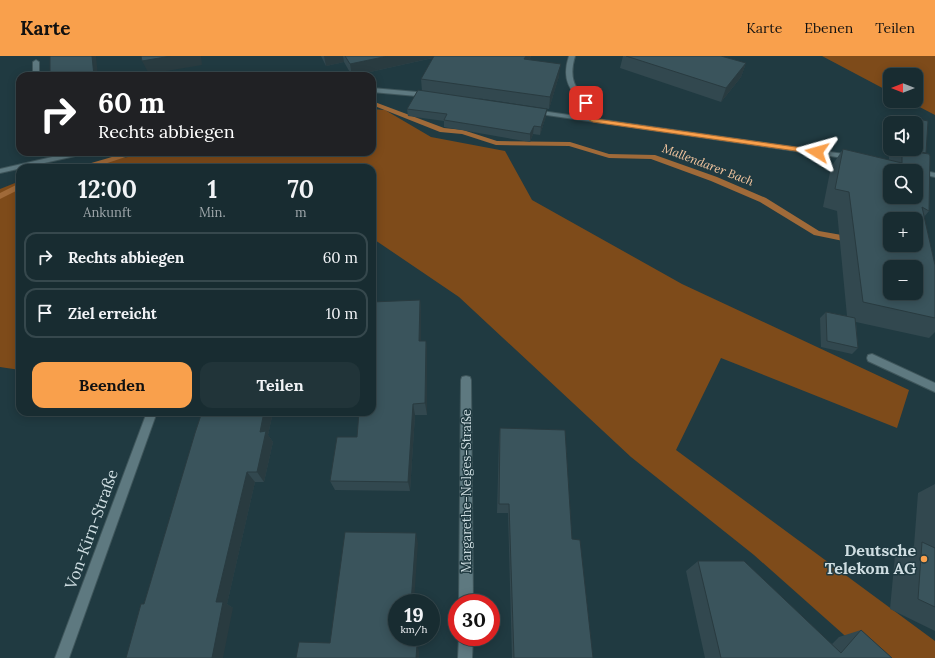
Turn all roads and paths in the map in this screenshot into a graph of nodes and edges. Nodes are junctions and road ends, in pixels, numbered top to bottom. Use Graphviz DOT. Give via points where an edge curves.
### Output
graph roads {
  1 [pos="572,56"];
  2 [pos="36,62"];
  3 [pos="36,72"];
  4 [pos="376,90"];
  5 [pos="438,97"];
  6 [pos="531,111"];
  7 [pos="593,120"];
  8 [pos="35,156"];
  9 [pos="64,156"];
  10 [pos="862,159"];
  11 [pos="35,162"];
  12 [pos="27,164"];
  13 [pos="16,167"];
  14 [pos="0,171"];
  15 [pos="923,172"];
  16 [pos="935,175"];
  17 [pos="872,358"];
  18 [pos="466,380"];
  19 [pos="935,388"];
  20 [pos="151,416"];
  21 [pos="466,594"];
  22 [pos="466,646"];
  23 [pos="62,658"];
  24 [pos="466,658"];
  1 -- 7 [label="street" via="567,74 571,86 593,112"];
  2 -- 3 [label="street"];
  4 -- 5 [label="street"];
  6 -- 7 [label="street"];
  7 -- 10 [label="street"];
  8 -- 11 [label="street"];
  9 -- 11 [label="street"];
  11 -- 12 [label="street"];
  13 -- 14 [label="street"];
  15 -- 16 [label="street"];
  17 -- 19 [label="street"];
  18 -- 21 [label="street, Margarethe-Nelges-Straße"];
  20 -- 23 [label="street, Von-Kirn-Straße"];
  22 -- 24 [label="street"];
}
